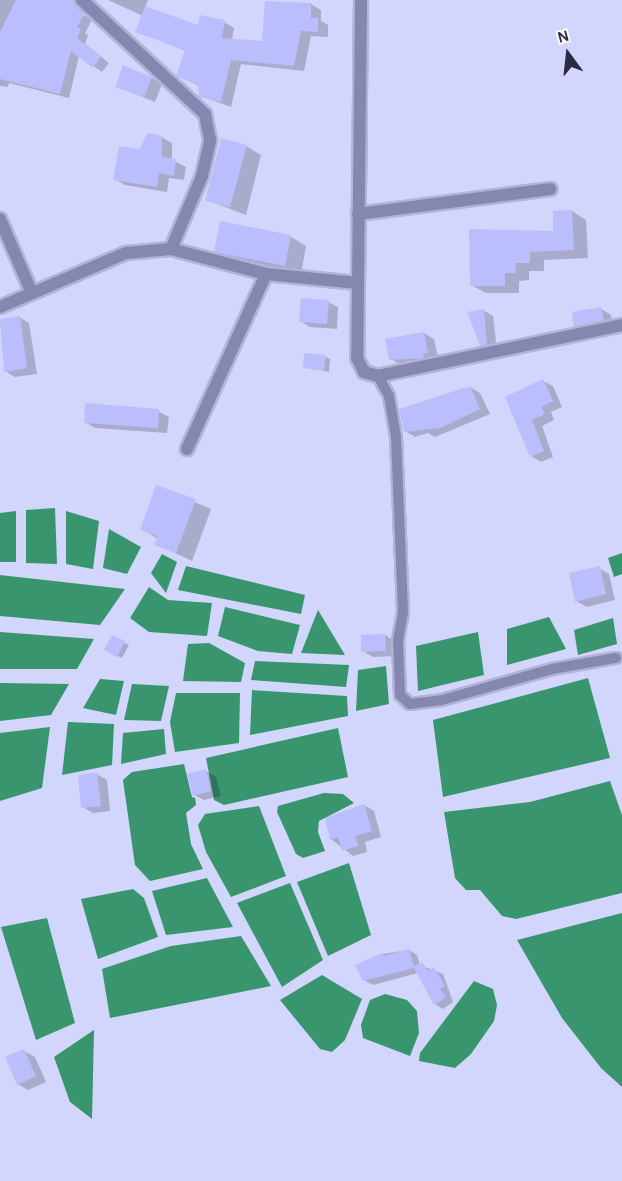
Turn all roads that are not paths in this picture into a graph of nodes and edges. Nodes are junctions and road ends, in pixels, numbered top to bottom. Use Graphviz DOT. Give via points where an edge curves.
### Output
graph roads {
  1 [pos="82,0"];
  2 [pos="361,0"];
  3 [pos="550,189"];
  4 [pos="358,214"];
  5 [pos="0,219"];
  6 [pos="171,249"];
  7 [pos="266,274"];
  8 [pos="358,283"];
  9 [pos="31,291"];
  10 [pos="0,307"];
  11 [pos="622,325"];
  12 [pos="378,376"];
  13 [pos="187,449"];
  14 [pos="616,658"];
  1 -- 6 [label="street" via="205,114 210,140 202,176"];
  2 -- 4 [label="street"];
  3 -- 4 [label="street"];
  4 -- 8 [label="street"];
  5 -- 9 [label="street"];
  6 -- 7 [label="street"];
  6 -- 9 [label="street" via="126,253"];
  7 -- 8 [label="street"];
  7 -- 13 [label="street"];
  8 -- 12 [label="street" via="357,358 364,372"];
  9 -- 10 [label="street"];
  11 -- 12 [label="street"];
  12 -- 14 [label="lane" via="389,396 396,437 403,612 398,640 400,694 410,704 442,700 552,669"];
}
